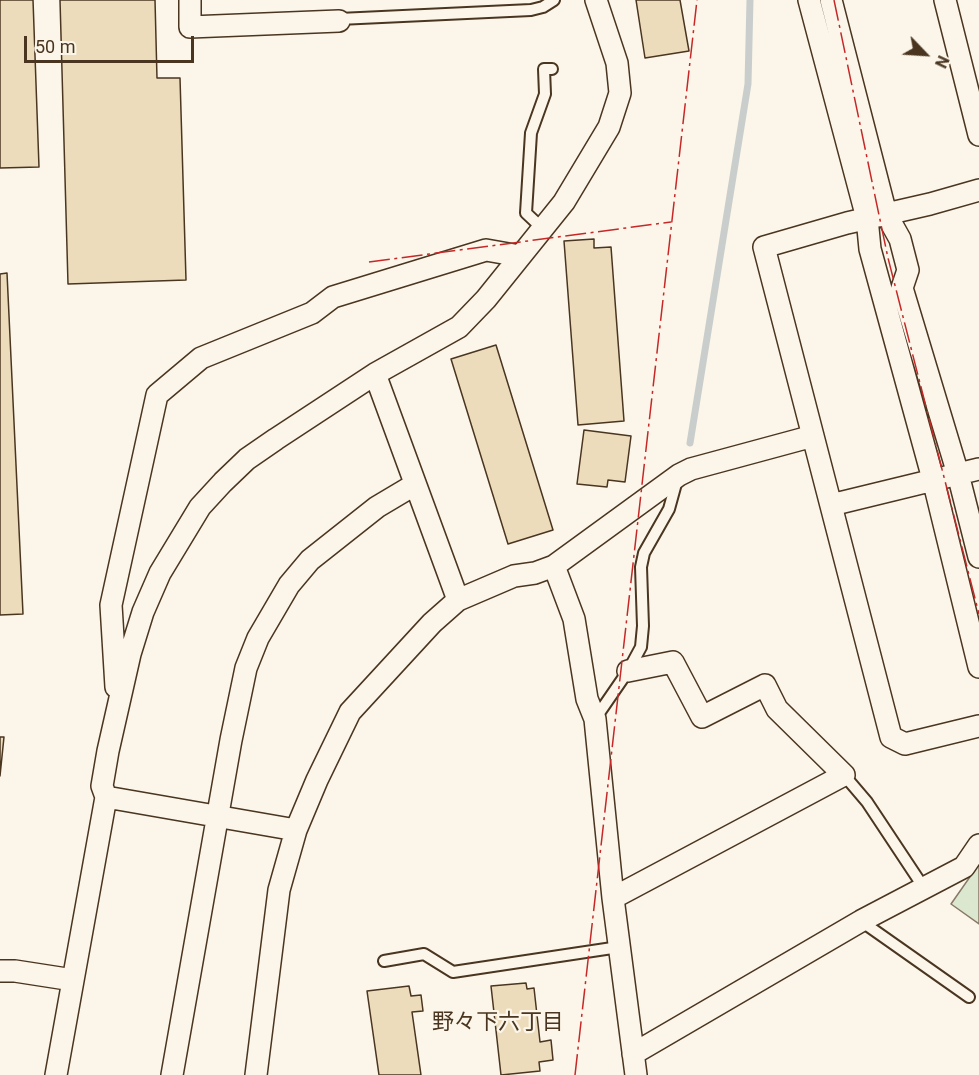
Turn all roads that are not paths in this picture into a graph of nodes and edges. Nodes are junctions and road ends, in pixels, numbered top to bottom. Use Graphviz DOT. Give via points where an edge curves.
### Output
graph roads {
  1 [pos="190,0"];
  2 [pos="554,0"];
  3 [pos="596,0"];
  4 [pos="809,0"];
  5 [pos="831,0"];
  6 [pos="945,0"];
  7 [pos="339,21"];
  8 [pos="552,69"];
  9 [pos="979,135"];
  10 [pos="979,190"];
  11 [pos="876,216"];
  12 [pos="542,228"];
  13 [pos="520,256"];
  14 [pos="375,374"];
  15 [pos="813,436"];
  16 [pos="979,470"];
  17 [pos="958,474"];
  18 [pos="679,475"];
  19 [pos="933,479"];
  20 [pos="414,485"];
  21 [pos="831,505"];
  22 [pos="979,557"];
  23 [pos="554,566"];
  24 [pos="458,600"];
  25 [pos="979,667"];
  26 [pos="628,671"];
  27 [pos="117,704"];
  28 [pos="595,719"];
  29 [pos="979,726"];
  30 [pos="844,775"];
  31 [pos="106,797"];
  32 [pos="217,817"];
  33 [pos="296,830"];
  34 [pos="979,845"];
  35 [pos="924,888"];
  36 [pos="613,898"];
  37 [pos="861,921"];
  38 [pos="619,947"];
  39 [pos="384,961"];
  40 [pos="0,970"];
  41 [pos="73,981"];
  42 [pos="969,997"];
  43 [pos="633,1054"];
  44 [pos="56,1075"];
  45 [pos="172,1075"];
  46 [pos="256,1075"];
  47 [pos="636,1075"];
  1 -- 7 [label="street" via="190,27"];
  2 -- 7 [label="lane" via="531,10"];
  3 -- 12 [label="street" via="617,63 620,93 609,127 564,202"];
  4 -- 11 [label="street"];
  5 -- 11 [label="street"];
  6 -- 9 [label="street"];
  8 -- 12 [label="lane" via="544,69 545,94 531,133 526,213"];
  10 -- 11 [label="street"];
  11 -- 15 [label="street" via="764,247"];
  11 -- 17 [label="street" via="900,239 908,270 902,288"];
  11 -- 19 [label="street" via="870,249"];
  12 -- 13 [label="street"];
  13 -- 14 [label="street" via="459,327"];
  13 -- 27 [label="street" via="486,250 333,297 312,314 201,358 157,395 111,605"];
  14 -- 20 [label="street"];
  14 -- 27 [label="street" via="247,459 200,507 160,573 147,603"];
  15 -- 18 [label="street"];
  15 -- 21 [label="street"];
  16 -- 17 [label="street"];
  17 -- 19 [label="street"];
  17 -- 22 [label="street"];
  18 -- 23 [label="street"];
  18 -- 26 [label="lane" via="669,509 644,553 641,647"];
  19 -- 21 [label="street"];
  19 -- 25 [label="street"];
  20 -- 24 [label="street"];
  20 -- 32 [label="street" via="377,507 310,560 274,610 246,668"];
  21 -- 29 [label="street" via="891,737 905,744"];
  23 -- 24 [label="street" via="514,576"];
  23 -- 28 [label="street" via="574,619 587,699"];
  24 -- 33 [label="street" via="350,712"];
  26 -- 28 [label="lane"];
  26 -- 30 [label="street" via="673,662 702,717 765,685 777,709"];
  27 -- 31 [label="street" via="102,786"];
  28 -- 36 [label="street"];
  30 -- 35 [label="lane" via="867,802"];
  30 -- 36 [label="street"];
  31 -- 32 [label="street"];
  31 -- 41 [label="street"];
  32 -- 33 [label="street"];
  32 -- 45 [label="street"];
  33 -- 46 [label="street" via="279,890"];
  34 -- 35 [label="street" via="963,867"];
  35 -- 37 [label="street"];
  36 -- 38 [label="street"];
  37 -- 42 [label="lane"];
  37 -- 43 [label="street"];
  38 -- 39 [label="lane" via="453,972 424,954"];
  38 -- 43 [label="street"];
  40 -- 41 [label="street"];
  41 -- 44 [label="street"];
  43 -- 47 [label="street"];
}
